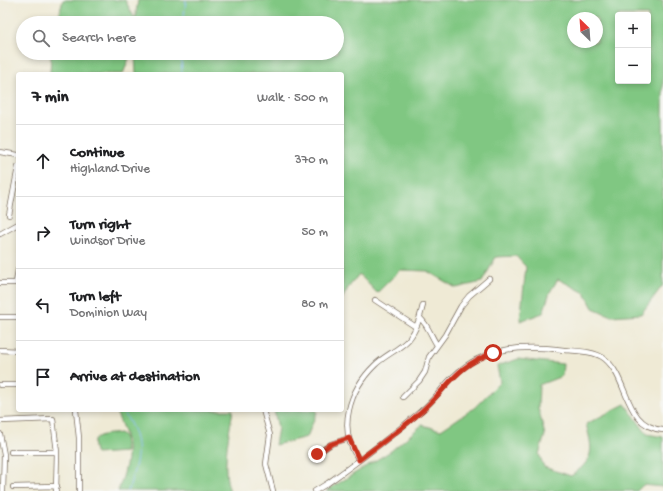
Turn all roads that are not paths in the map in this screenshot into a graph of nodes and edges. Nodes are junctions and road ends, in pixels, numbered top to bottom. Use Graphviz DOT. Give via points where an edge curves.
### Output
graph roads {
  1 [pos="0,152"];
  2 [pos="16,155"];
  3 [pos="16,178"];
  4 [pos="9,215"];
  5 [pos="16,225"];
  6 [pos="0,234"];
  7 [pos="489,279"];
  8 [pos="0,283"];
  9 [pos="16,283"];
  10 [pos="375,300"];
  11 [pos="423,305"];
  12 [pos="0,317"];
  13 [pos="16,317"];
  14 [pos="420,318"];
  15 [pos="416,327"];
  16 [pos="437,345"];
  17 [pos="16,350"];
  18 [pos="0,351"];
  19 [pos="0,385"];
  20 [pos="16,385"];
  21 [pos="403,397"];
  22 [pos="76,412"];
  23 [pos="264,412"];
  24 [pos="0,420"];
  25 [pos="663,430"];
  26 [pos="0,434"];
  27 [pos="349,438"];
  28 [pos="11,452"];
  29 [pos="57,452"];
  30 [pos="316,460"];
  31 [pos="359,460"];
  32 [pos="13,487"];
  33 [pos="56,489"];
  34 [pos="3,491"];
  35 [pos="78,491"];
  36 [pos="273,491"];
  37 [pos="315,491"];
  1 -- 2 [label="street"];
  3 -- 4 [label="street"];
  5 -- 6 [label="street"];
  7 -- 16 [label="street" via="461,306 446,335"];
  8 -- 9 [label="street"];
  10 -- 15 [label="street"];
  11 -- 14 [label="street"];
  12 -- 13 [label="street"];
  14 -- 15 [label="street"];
  14 -- 16 [label="street"];
  15 -- 27 [label="street" via="409,339 376,364 361,380 354,394 346,424"];
  16 -- 21 [label="street" via="429,357 425,372"];
  17 -- 18 [label="street"];
  19 -- 20 [label="street"];
  22 -- 35 [label="street" via="79,438"];
  23 -- 36 [label="street" via="270,435 266,464"];
  24 -- 29 [label="street" via="52,418"];
  25 -- 31 [label="street" via="650,427 638,418 613,367 604,358 594,354 543,347 518,347 484,356 464,366 425,408"];
  26 -- 34 [label="street" via="4,456"];
  27 -- 30 [label="street" via="331,444 317,454"];
  27 -- 31 [label="street"];
  28 -- 29 [label="street"];
  29 -- 33 [label="street"];
  31 -- 37 [label="street"];
  32 -- 33 [label="street"];
}
